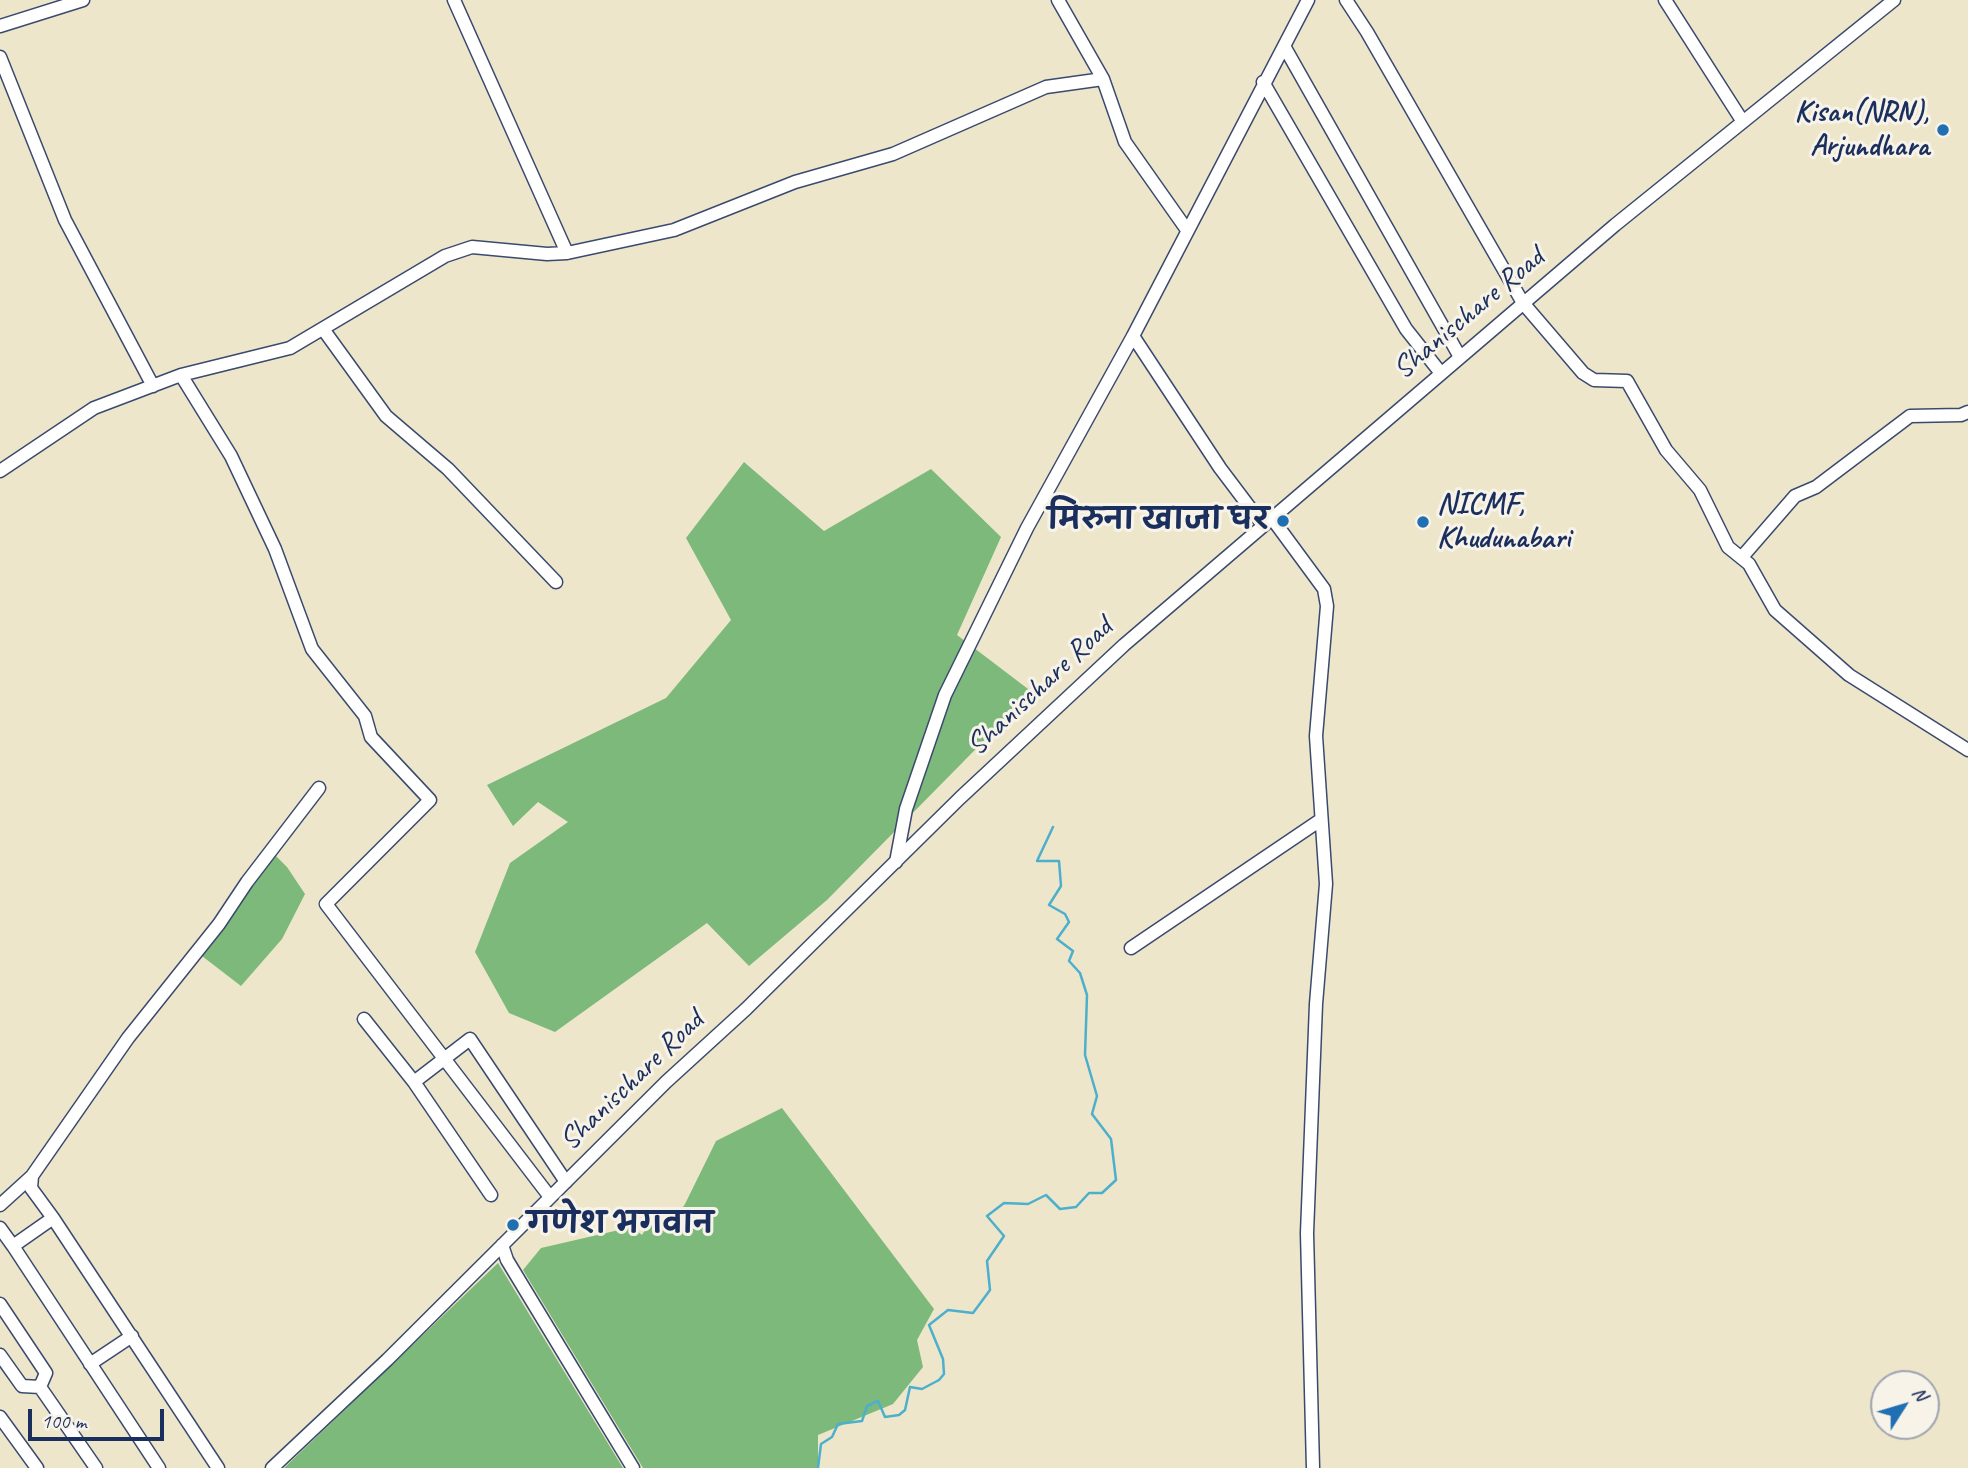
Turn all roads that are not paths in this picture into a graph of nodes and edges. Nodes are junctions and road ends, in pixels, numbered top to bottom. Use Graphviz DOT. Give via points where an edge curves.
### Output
graph roads {
  1 [pos="83,0"];
  2 [pos="454,0"];
  3 [pos="1058,0"];
  4 [pos="1308,0"];
  5 [pos="1346,0"];
  6 [pos="1665,0"];
  7 [pos="1894,0"];
  8 [pos="0,26"];
  9 [pos="1284,46"];
  10 [pos="0,57"];
  11 [pos="1102,79"];
  12 [pos="1263,82"];
  13 [pos="1742,122"];
  14 [pos="1187,230"];
  15 [pos="567,253"];
  16 [pos="1522,303"];
  17 [pos="323,329"];
  18 [pos="1133,335"];
  19 [pos="1460,357"];
  20 [pos="1440,373"];
  21 [pos="181,375"];
  22 [pos="153,386"];
  23 [pos="1968,412"];
  24 [pos="0,471"];
  25 [pos="1267,521"];
  26 [pos="1741,558"];
  27 [pos="556,582"];
  28 [pos="1968,750"];
  29 [pos="319,788"];
  30 [pos="1319,821"];
  31 [pos="896,862"];
  32 [pos="1131,948"];
  33 [pos="364,1019"];
  34 [pos="445,1058"];
  35 [pos="414,1082"];
  36 [pos="32,1176"];
  37 [pos="566,1182"];
  38 [pos="491,1195"];
  39 [pos="550,1197"];
  40 [pos="0,1205"];
  41 [pos="53,1218"];
  42 [pos="0,1228"];
  43 [pos="0,1241"];
  44 [pos="502,1245"];
  45 [pos="13,1246"];
  46 [pos="0,1304"];
  47 [pos="132,1335"];
  48 [pos="0,1355"];
  49 [pos="90,1364"];
  50 [pos="40,1387"];
  51 [pos="0,1417"];
  52 [pos="37,1468"];
  53 [pos="96,1468"];
  54 [pos="159,1468"];
  55 [pos="218,1468"];
  56 [pos="272,1468"];
  57 [pos="634,1468"];
  58 [pos="1313,1468"];
  1 -- 8 [label="street"];
  2 -- 15 [label="street"];
  3 -- 11 [label="street"];
  4 -- 9 [label="street"];
  5 -- 16 [label="street"];
  6 -- 13 [label="street"];
  7 -- 13 [label="street, Shanischare Road"];
  9 -- 12 [label="street"];
  9 -- 19 [label="street"];
  10 -- 22 [label="street" via="65,220"];
  11 -- 14 [label="street" via="1125,142"];
  11 -- 15 [label="street" via="1046,87 893,155 795,182 674,230"];
  12 -- 14 [label="street"];
  12 -- 20 [label="street" via="1406,329"];
  13 -- 16 [label="street, Shanischare Road"];
  14 -- 18 [label="street"];
  15 -- 17 [label="street" via="472,247 398,281"];
  16 -- 19 [label="street, Shanischare Road"];
  16 -- 26 [label="street" via="1583,373 1594,380 1627,381 1667,450 1700,490 1728,547"];
  17 -- 21 [label="street" via="290,348"];
  17 -- 27 [label="street" via="386,416 449,469"];
  18 -- 25 [label="street" via="1220,468"];
  18 -- 31 [label="street" via="1027,528 944,695 906,809"];
  19 -- 20 [label="street, Shanischare Road"];
  20 -- 25 [label="street, Shanischare Road"];
  21 -- 22 [label="street"];
  21 -- 34 [label="street" via="231,456 275,549 312,649 365,716 371,737 430,800 326,904"];
  22 -- 24 [label="street" via="94,408"];
  23 -- 26 [label="street" via="1910,416 1816,487 1795,496"];
  25 -- 30 [label="street" via="1324,589 1327,606 1316,736"];
  25 -- 31 [label="street, Shanischare Road" via="1114,654"];
  26 -- 28 [label="street" via="1775,610 1849,675"];
  29 -- 36 [label="street" via="128,1038"];
  30 -- 32 [label="street"];
  30 -- 58 [label="street" via="1326,884 1316,990 1307,1233"];
  31 -- 37 [label="street, Shanischare Road"];
  33 -- 35 [label="street"];
  34 -- 35 [label="street"];
  34 -- 37 [label="street" via="470,1039"];
  34 -- 39 [label="street"];
  35 -- 38 [label="street"];
  36 -- 40 [label="street"];
  36 -- 41 [label="street" via="31,1188"];
  37 -- 39 [label="street, Shanischare Road"];
  39 -- 44 [label="street, Shanischare Road"];
  41 -- 45 [label="street"];
  41 -- 47 [label="street"];
  42 -- 45 [label="street"];
  43 -- 45 [label="street"];
  44 -- 56 [label="street, Shanischare Road"];
  44 -- 57 [label="street"];
  45 -- 49 [label="street"];
  46 -- 50 [label="street" via="46,1373"];
  47 -- 49 [label="street"];
  47 -- 55 [label="street"];
  48 -- 50 [label="street" via="22,1386"];
  49 -- 54 [label="street"];
  50 -- 53 [label="street"];
  51 -- 52 [label="street"];
}
